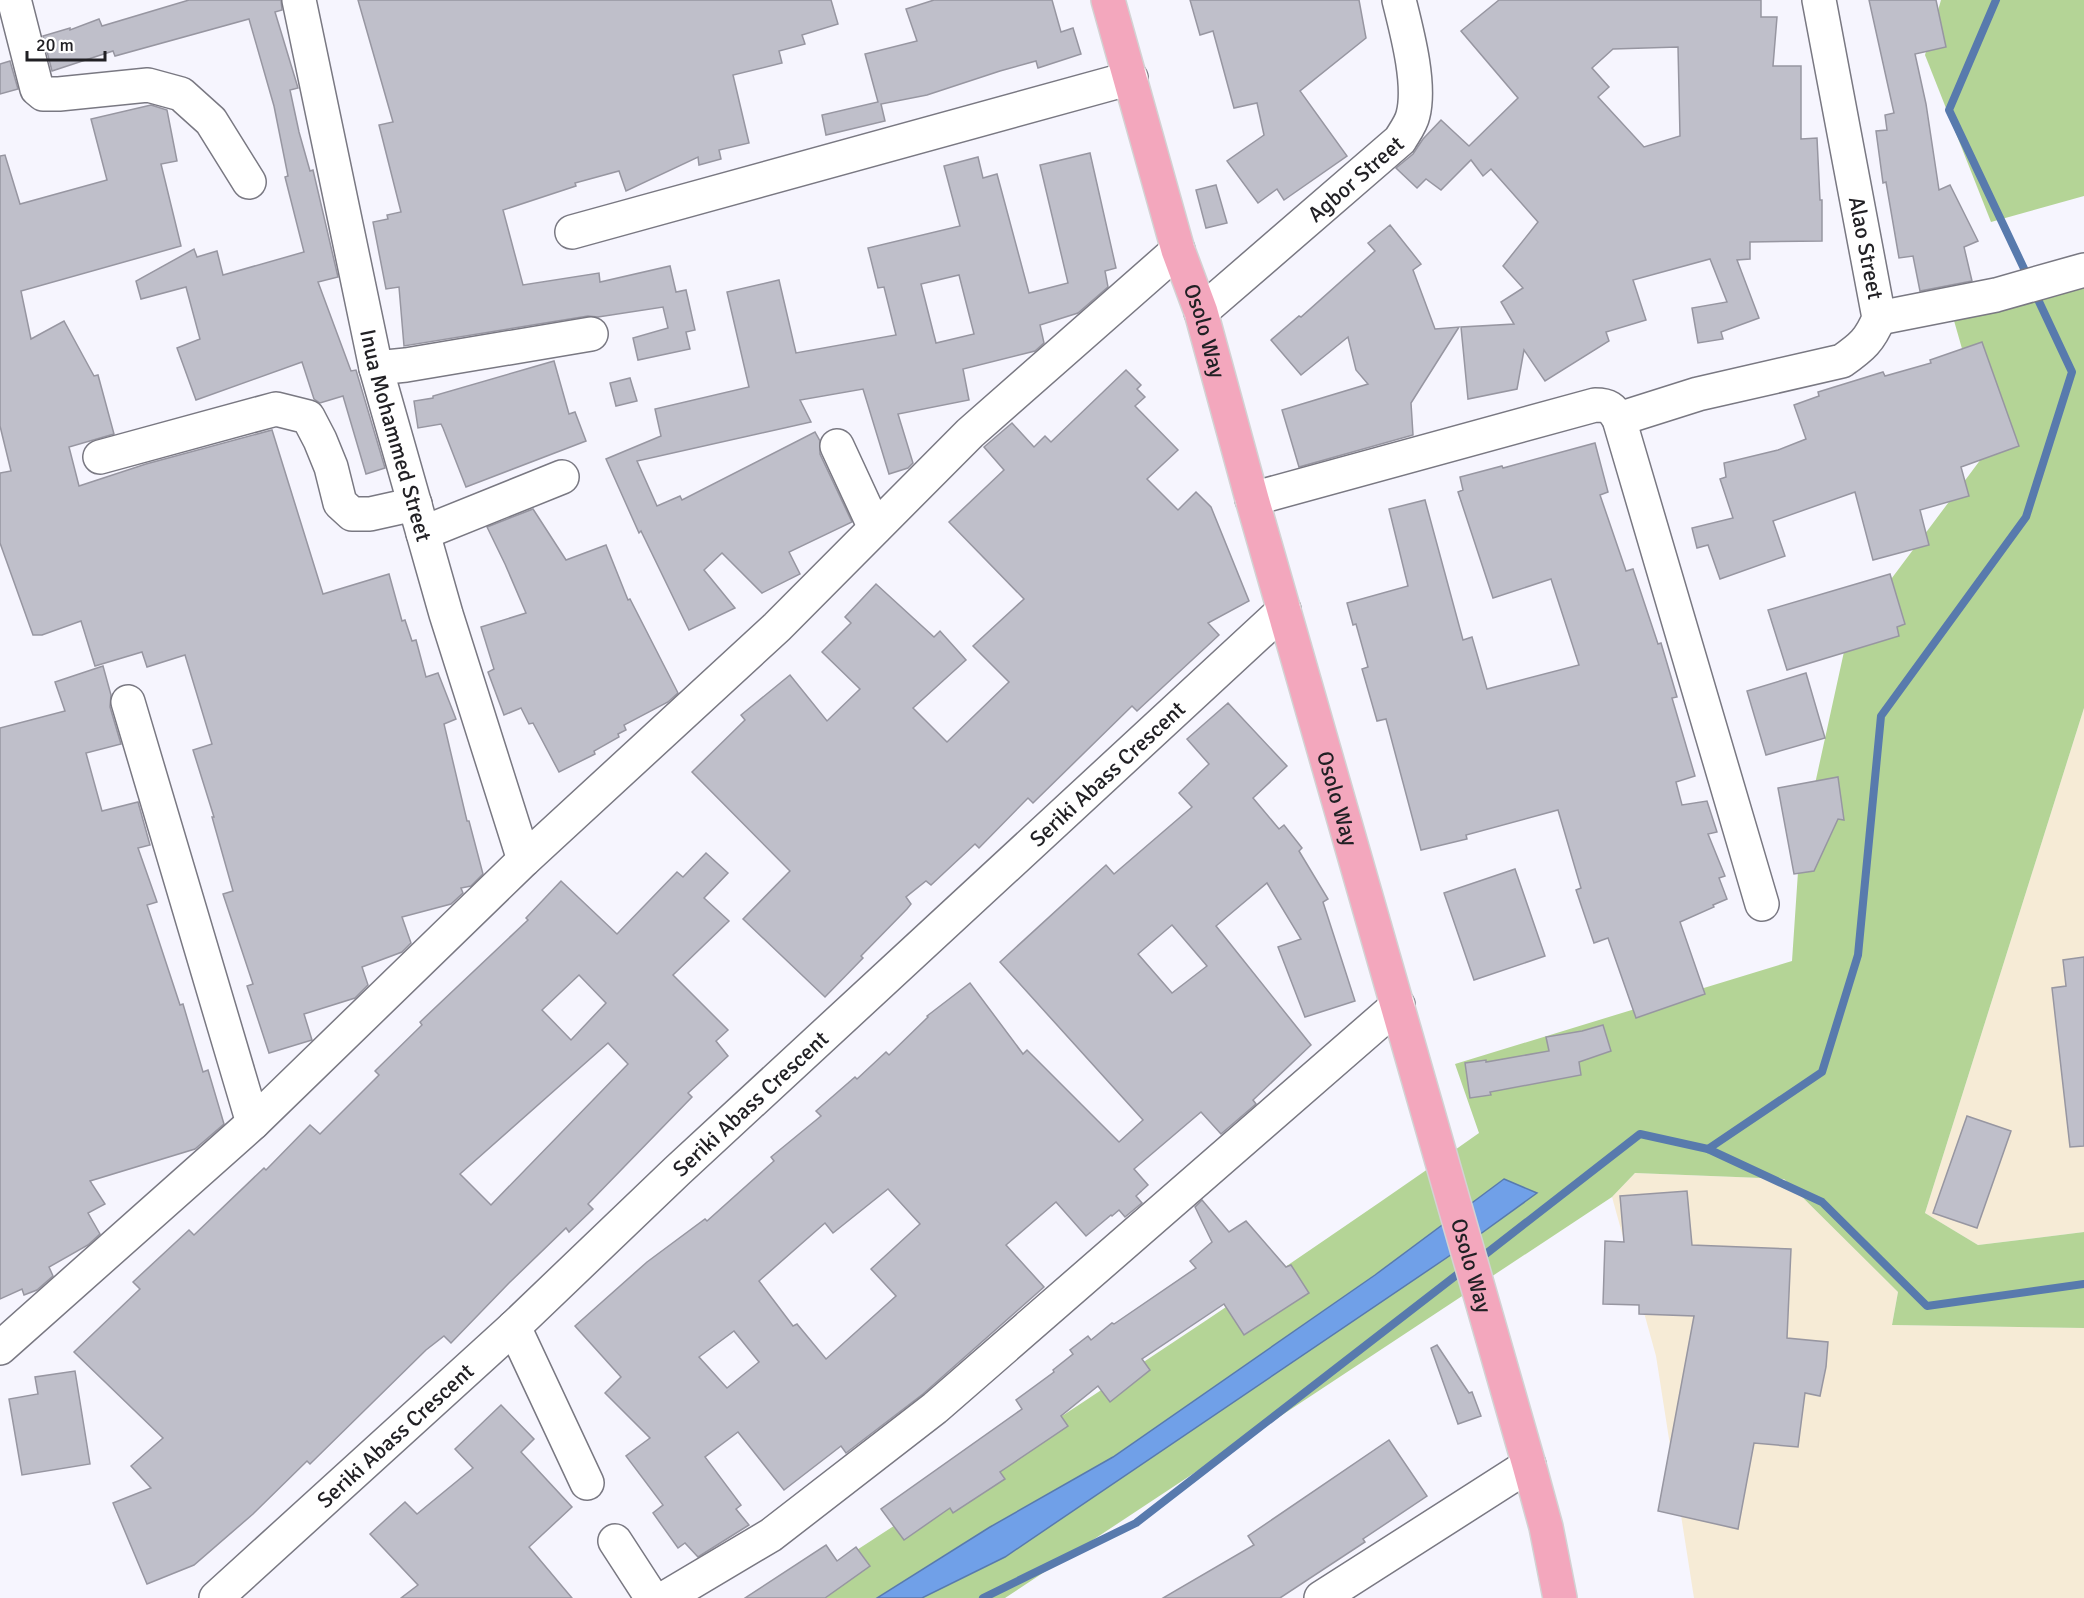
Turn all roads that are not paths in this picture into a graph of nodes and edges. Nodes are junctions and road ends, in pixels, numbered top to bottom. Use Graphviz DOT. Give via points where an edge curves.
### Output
graph roads {
  1 [pos="299,0"];
  2 [pos="1108,0"];
  3 [pos="1399,0"];
  4 [pos="1820,0"];
  5 [pos="14,3"];
  6 [pos="1131,78"];
  7 [pos="249,182"];
  8 [pos="572,232"];
  9 [pos="1178,250"];
  10 [pos="2084,270"];
  11 [pos="1201,312"];
  12 [pos="1879,318"];
  13 [pos="591,334"];
  14 [pos="376,368"];
  15 [pos="1619,419"];
  16 [pos="837,446"];
  17 [pos="100,457"];
  18 [pos="562,477"];
  19 [pos="1252,499"];
  20 [pos="419,519"];
  21 [pos="875,528"];
  22 [pos="1284,610"];
  23 [pos="128,702"];
  24 [pos="524,860"];
  25 [pos="1762,904"];
  26 [pos="1398,1005"];
  27 [pos="253,1123"];
  28 [pos="513,1327"];
  29 [pos="0,1348"];
  30 [pos="1529,1465"];
  31 [pos="587,1483"];
  32 [pos="615,1541"];
  33 [pos="216,1598"];
  34 [pos="652,1598"];
  35 [pos="665,1598"];
  36 [pos="1321,1598"];
  37 [pos="1560,1598"];
  1 -- 14 [label="street, Inua Mohammed Street"];
  2 -- 6 [label="main road, Osolo Way"];
  3 -- 11 [label="street, Agbor Street" via="1415,91 1413,117 1400,141"];
  4 -- 12 [label="street, Alao Street"];
  5 -- 7 [label="street" via="37,89 43,94 148,85 181,94 211,121"];
  6 -- 8 [label="street"];
  6 -- 9 [label="main road, Osolo Way"];
  9 -- 11 [label="main road, Osolo Way"];
  9 -- 21 [label="street" via="970,433"];
  10 -- 12 [label="street" via="1996,295"];
  11 -- 19 [label="main road, Osolo Way"];
  12 -- 15 [label="street, Alao Street" via="1872,336 1842,361 1698,394"];
  13 -- 14 [label="street"];
  14 -- 20 [label="street, Inua Mohammed Street"];
  15 -- 19 [label="street" via="1611,408 1595,405"];
  15 -- 25 [label="street"];
  16 -- 21 [label="street"];
  17 -- 20 [label="street" via="276,409 308,417 321,440 340,503 352,514"];
  18 -- 20 [label="street"];
  19 -- 22 [label="main road, Osolo Way"];
  20 -- 24 [label="street, Inua Mohammed Street"];
  21 -- 24 [label="street" via="777,627"];
  22 -- 26 [label="main road, Osolo Way"];
  22 -- 28 [label="street, Seriki Abass Crescent"];
  23 -- 27 [label="street"];
  24 -- 27 [label="street"];
  26 -- 30 [label="main road, Osolo Way"];
  26 -- 35 [label="street" via="935,1408 771,1535"];
  27 -- 29 [label="street"];
  28 -- 31 [label="street"];
  28 -- 33 [label="street, Seriki Abass Crescent"];
  30 -- 36 [label="street"];
  30 -- 37 [label="main road, Osolo Way"];
  32 -- 34 [label="street"];
}
